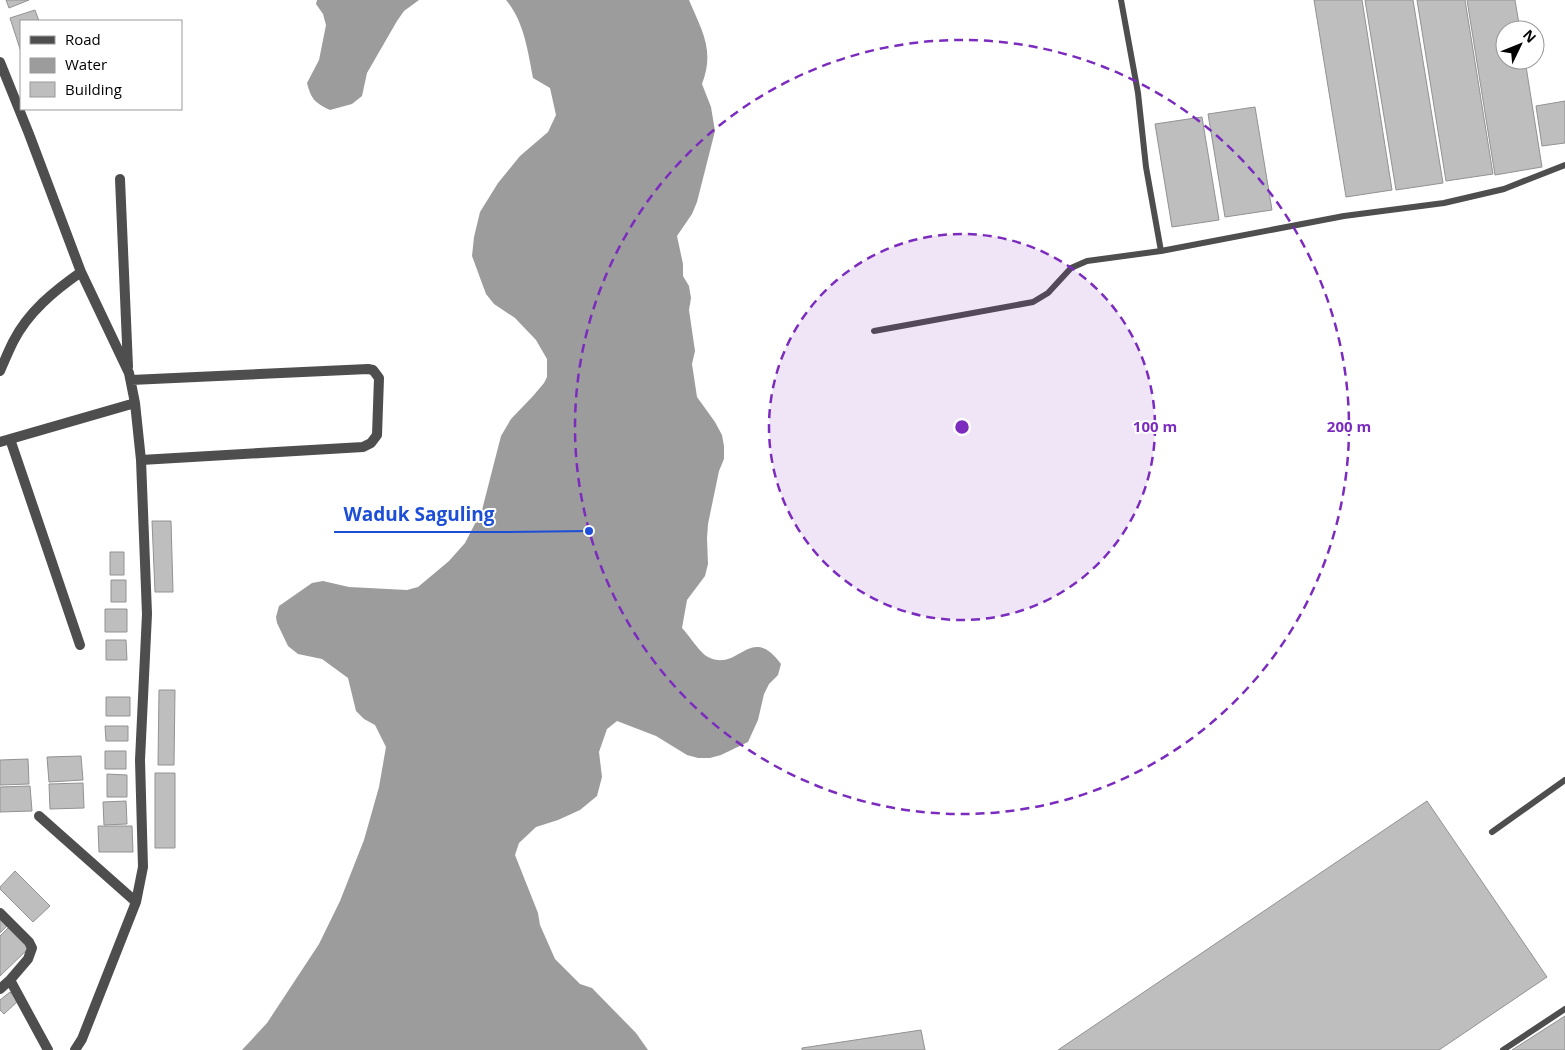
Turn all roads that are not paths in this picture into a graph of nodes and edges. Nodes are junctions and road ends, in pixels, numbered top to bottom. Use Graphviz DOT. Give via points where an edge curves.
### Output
graph roads {
  1 [pos="1121,0"];
  2 [pos="0,62"];
  3 [pos="1565,165"];
  4 [pos="120,179"];
  5 [pos="1160,251"];
  6 [pos="81,272"];
  7 [pos="874,330"];
  8 [pos="0,371"];
  9 [pos="130,376"];
  10 [pos="134,403"];
  11 [pos="5,441"];
  12 [pos="142,460"];
  13 [pos="80,645"];
  14 [pos="1565,780"];
  15 [pos="39,816"];
  16 [pos="1492,832"];
  17 [pos="136,902"];
  18 [pos="0,913"];
  19 [pos="10,980"];
  20 [pos="0,989"];
  21 [pos="1565,1009"];
  22 [pos="48,1050"];
  23 [pos="75,1050"];
  24 [pos="1504,1050"];
  1 -- 5 [label="lane" via="1138,93"];
  2 -- 6 [label="street"];
  3 -- 5 [label="lane" via="1504,189 1444,203 1344,216"];
  4 -- 9 [label="street"];
  5 -- 7 [label="lane" via="1087,261 1071,268 1048,293 1033,302"];
  6 -- 8 [label="street" via="31,316 13,341"];
  6 -- 9 [label="street"];
  9 -- 10 [label="street"];
  9 -- 12 [label="street" via="368,369 374,370 379,378 377,435 371,443 363,446"];
  10 -- 11 [label="street"];
  10 -- 12 [label="street"];
  11 -- 13 [label="street"];
  12 -- 17 [label="street" via="147,614 140,760 144,867"];
  14 -- 16 [label="lane"];
  15 -- 17 [label="street"];
  17 -- 23 [label="street"];
  18 -- 19 [label="street" via="30,942 32,948 28,959"];
  19 -- 20 [label="street"];
  19 -- 22 [label="street"];
  21 -- 24 [label="lane"];
}
